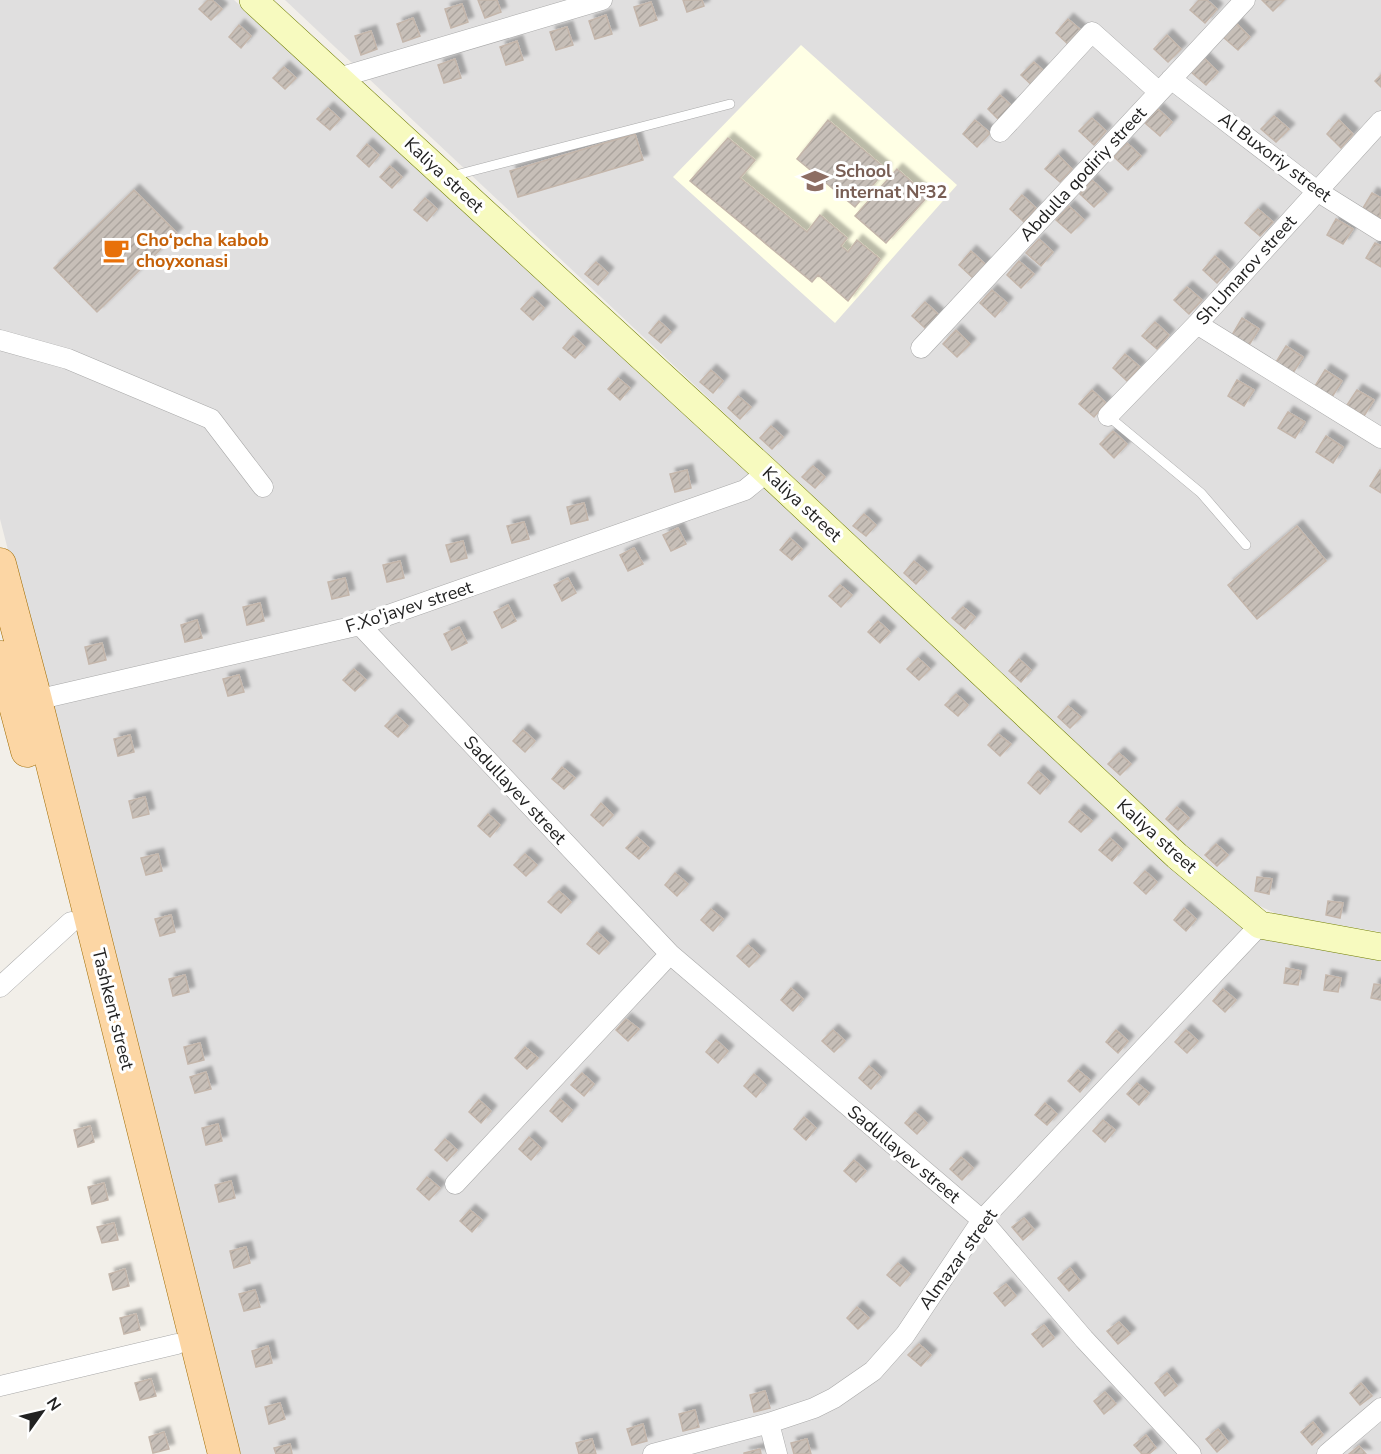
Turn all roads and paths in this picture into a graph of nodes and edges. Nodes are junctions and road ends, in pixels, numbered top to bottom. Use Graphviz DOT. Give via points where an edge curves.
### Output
graph roads {
  1 [pos="253,0"];
  2 [pos="602,0"];
  3 [pos="1245,0"];
  4 [pos="338,78"];
  5 [pos="1165,86"];
  6 [pos="730,104"];
  7 [pos="1381,121"];
  8 [pos="1000,132"];
  9 [pos="447,178"];
  10 [pos="1317,191"];
  11 [pos="1381,231"];
  12 [pos="1197,324"];
  13 [pos="0,340"];
  14 [pos="921,348"];
  15 [pos="1108,416"];
  16 [pos="1381,438"];
  17 [pos="766,471"];
  18 [pos="263,487"];
  19 [pos="1245,545"];
  20 [pos="0,564"];
  21 [pos="360,625"];
  22 [pos="2,668"];
  23 [pos="36,700"];
  24 [pos="71,922"];
  25 [pos="1260,925"];
  26 [pos="1381,947"];
  27 [pos="670,954"];
  28 [pos="0,987"];
  29 [pos="455,1184"];
  30 [pos="982,1220"];
  31 [pos="177,1344"];
  32 [pos="0,1386"];
  33 [pos="1381,1408"];
  34 [pos="769,1423"];
  35 [pos="204,1454"];
  36 [pos="224,1454"];
  37 [pos="653,1454"];
  38 [pos="777,1454"];
  39 [pos="1191,1454"];
  40 [pos="1327,1454"];
  1 -- 4 [label="main road, Kaliya street"];
  2 -- 4 [label="street"];
  3 -- 5 [label="street, Abdulla qodiriy street"];
  4 -- 9 [label="main road, Kaliya street"];
  5 -- 8 [label="street, Al Buxoriy street" via="1092,32"];
  5 -- 10 [label="street, Al Buxoriy street"];
  5 -- 14 [label="street, Abdulla qodiriy street"];
  6 -- 9 [label="lane"];
  7 -- 10 [label="street, Sh.Umarov street"];
  9 -- 17 [label="main road, Kaliya street"];
  10 -- 11 [label="street, Al Buxoriy street"];
  10 -- 12 [label="street, Sh.Umarov street"];
  12 -- 15 [label="street, Sh.Umarov street"];
  12 -- 16 [label="street"];
  13 -- 18 [label="street" via="68,359 211,419"];
  15 -- 19 [label="lane" via="1201,493"];
  17 -- 21 [label="street, F.Хo'jayev street" via="745,490"];
  17 -- 25 [label="main road, Kaliya street" via="1177,856"];
  20 -- 23 [label="main road, Tashkent street"];
  21 -- 23 [label="street, F.Хo'jayev street"];
  21 -- 27 [label="street, Sadullayev street"];
  22 -- 24 [label="main road, Tashkent street"];
  23 -- 36 [label="main road, Tashkent street"];
  24 -- 28 [label="street"];
  24 -- 31 [label="main road, Tashkent street"];
  25 -- 26 [label="main road, Kaliya street"];
  25 -- 30 [label="street, Almazar street"];
  27 -- 29 [label="street"];
  27 -- 30 [label="street, Sadullayev street"];
  30 -- 34 [label="street, Almazar street" via="891,1354 834,1398"];
  30 -- 39 [label="street, Sadullayev street" via="1084,1339"];
  31 -- 32 [label="street"];
  31 -- 35 [label="main road, Tashkent street"];
  33 -- 40 [label="street"];
  34 -- 37 [label="street, Almazar street"];
  34 -- 38 [label="street"];
}
